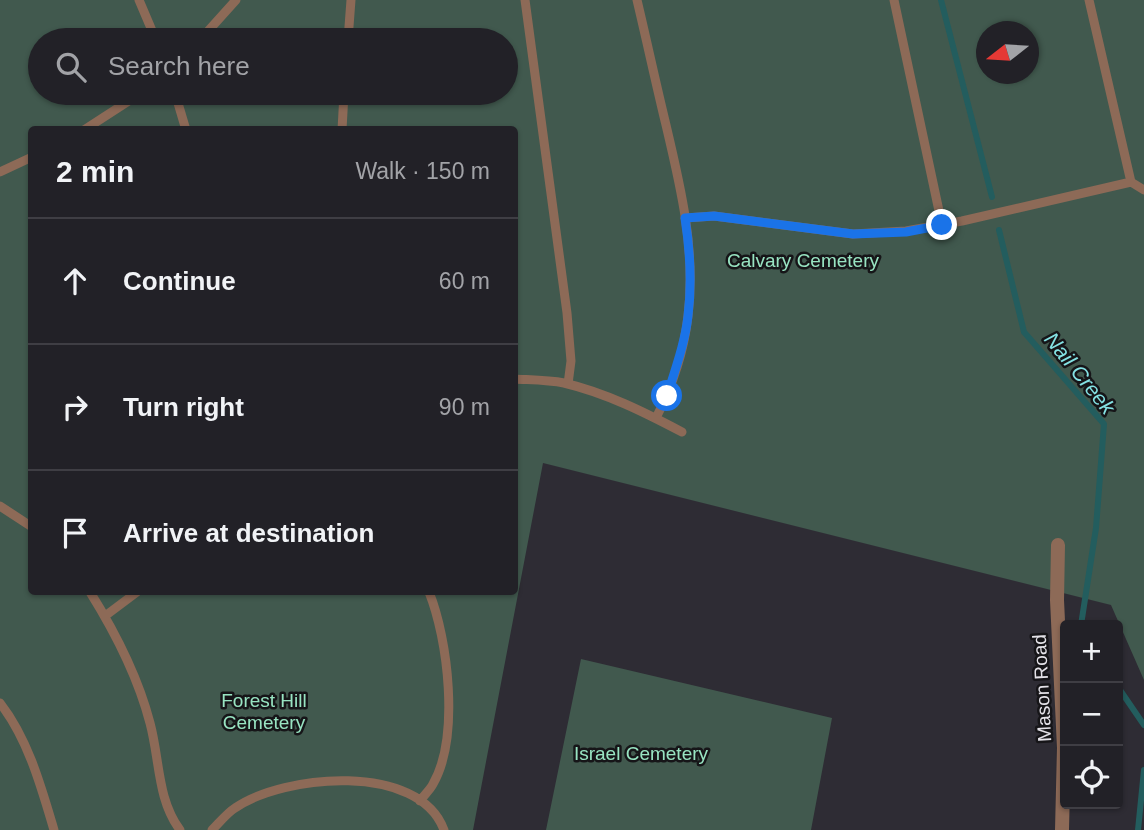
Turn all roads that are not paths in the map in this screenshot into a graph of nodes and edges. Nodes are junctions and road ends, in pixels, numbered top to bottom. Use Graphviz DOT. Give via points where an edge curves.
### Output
graph roads {
  1 [pos="139,0"];
  2 [pos="236,0"];
  3 [pos="351,0"];
  4 [pos="525,0"];
  5 [pos="637,0"];
  6 [pos="894,0"];
  7 [pos="1089,0"];
  8 [pos="151,28"];
  9 [pos="211,28"];
  10 [pos="349,28"];
  11 [pos="123,105"];
  12 [pos="179,105"];
  13 [pos="343,105"];
  14 [pos="91,126"];
  15 [pos="185,126"];
  16 [pos="342,126"];
  17 [pos="28,159"];
  18 [pos="0,172"];
  19 [pos="1131,182"];
  20 [pos="1144,190"];
  21 [pos="685,218"];
  22 [pos="942,225"];
  23 [pos="518,379"];
  24 [pos="568,384"];
  25 [pos="656,418"];
  26 [pos="682,432"];
  27 [pos="0,506"];
  28 [pos="28,524"];
  29 [pos="1058,545"];
  30 [pos="92,595"];
  31 [pos="133,595"];
  32 [pos="430,595"];
  33 [pos="105,616"];
  34 [pos="0,703"];
  35 [pos="420,801"];
  36 [pos="54,830"];
  37 [pos="180,830"];
  38 [pos="212,830"];
  39 [pos="444,830"];
  40 [pos="1062,830"];
  1 -- 8 [label="lane"];
  2 -- 9 [label="lane"];
  3 -- 10 [label="lane"];
  4 -- 24 [label="lane" via="567,313"];
  5 -- 21 [label="lane"];
  6 -- 22 [label="lane"];
  7 -- 19 [label="lane"];
  11 -- 14 [label="lane"];
  12 -- 15 [label="lane"];
  13 -- 16 [label="lane"];
  17 -- 18 [label="lane"];
  19 -- 20 [label="lane"];
  19 -- 22 [label="lane"];
  21 -- 22 [label="lane" via="714,216 853,234"];
  21 -- 25 [label="lane" via="690,247 688,316 667,396"];
  23 -- 24 [label="lane"];
  24 -- 25 [label="lane"];
  25 -- 26 [label="lane"];
  27 -- 28 [label="lane"];
  29 -- 40 [label="street, Mason Road"];
  30 -- 33 [label="lane"];
  31 -- 33 [label="lane"];
  32 -- 35 [label="lane" via="442,628 447,735 434,783"];
  33 -- 37 [label="lane" via="139,691 169,815"];
  34 -- 36 [label="lane" via="24,744"];
  35 -- 38 [label="lane" via="395,787 325,781 295,785 236,808"];
  35 -- 39 [label="lane" via="439,817"];
}
